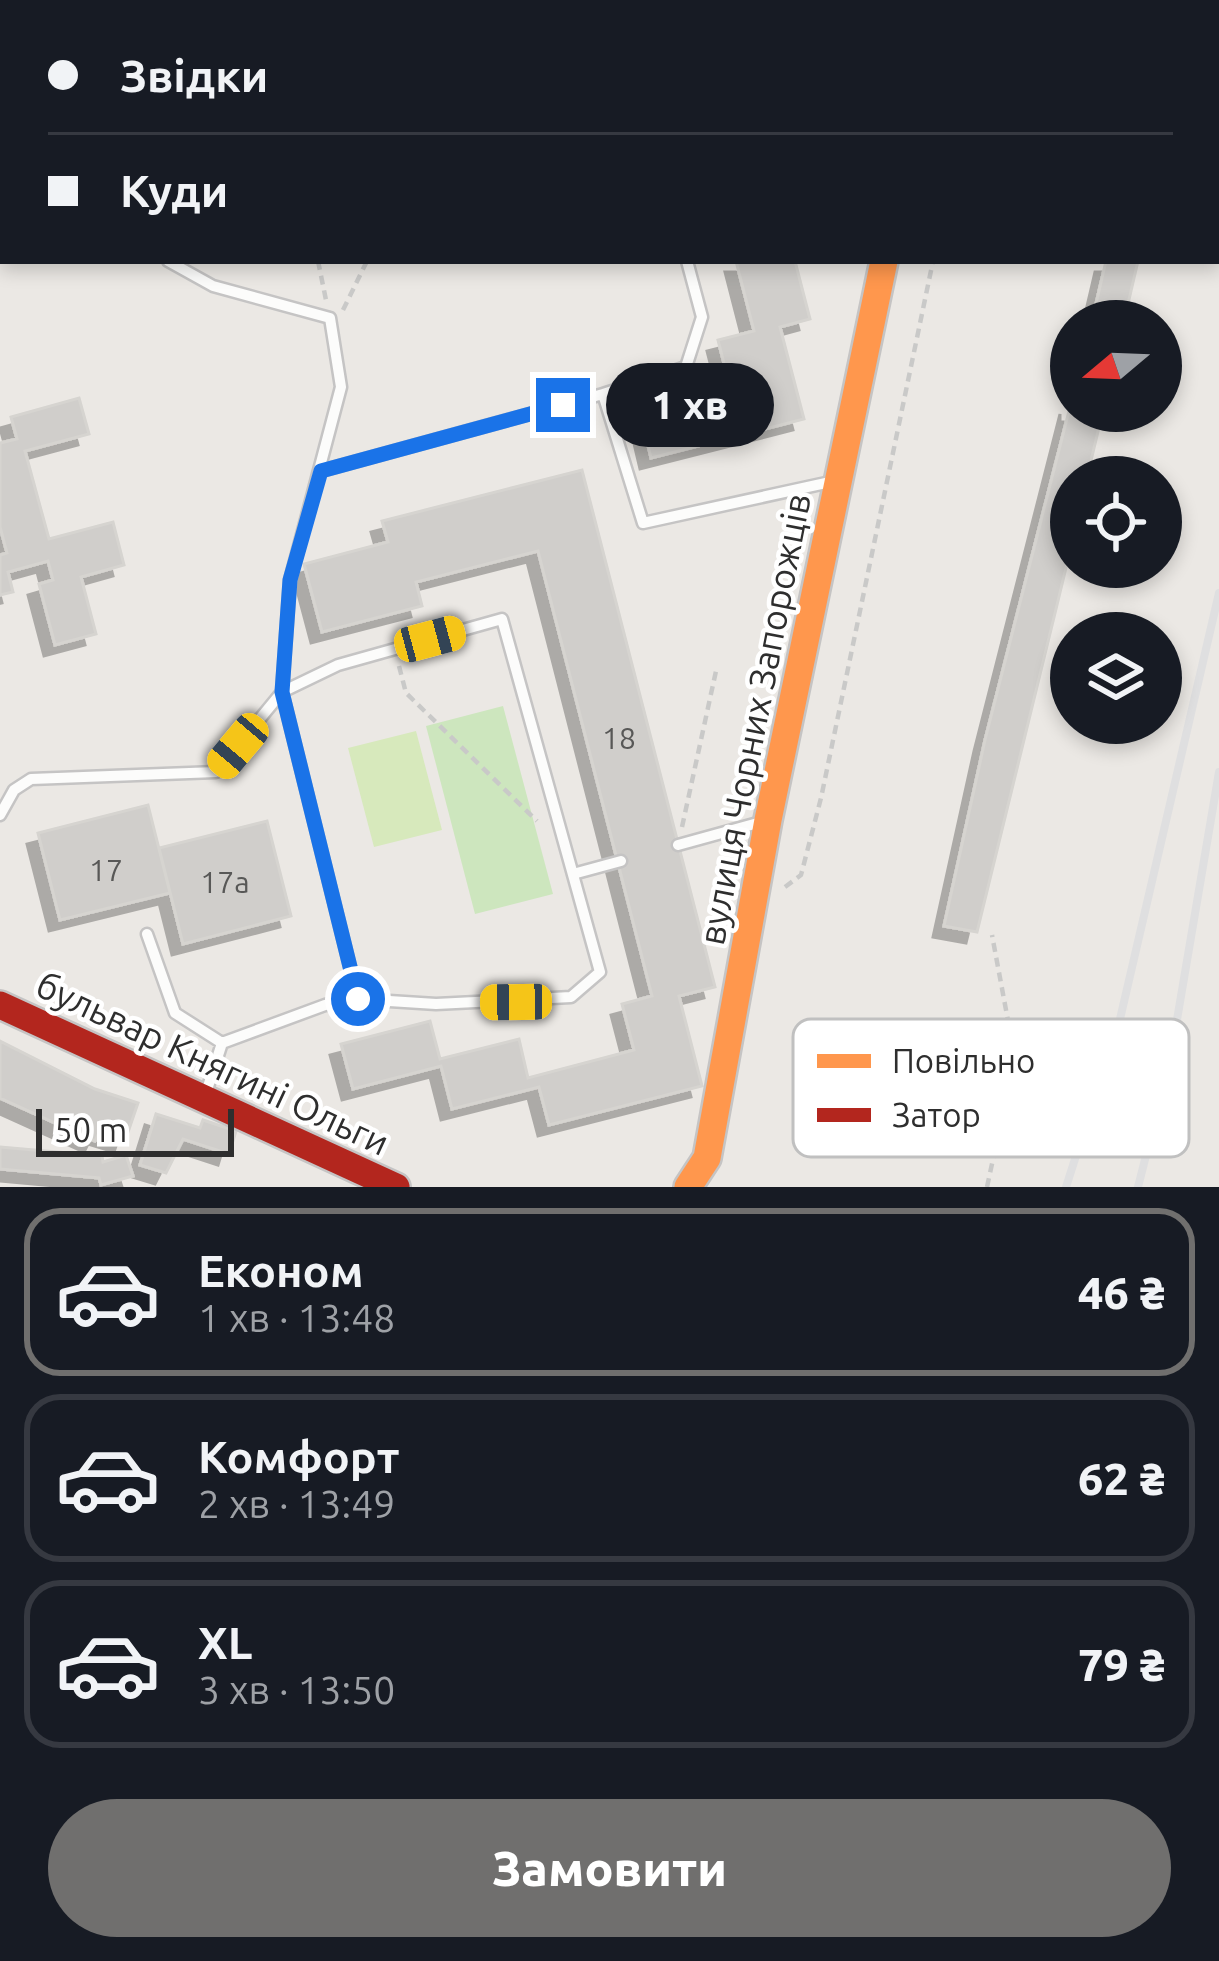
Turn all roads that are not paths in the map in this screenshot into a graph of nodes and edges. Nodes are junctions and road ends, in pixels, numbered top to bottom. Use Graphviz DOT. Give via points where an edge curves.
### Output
graph roads {
  1 [pos="173,264"];
  2 [pos="688,264"];
  3 [pos="883,264"];
  4 [pos="603,394"];
  5 [pos="321,471"];
  6 [pos="838,480"];
  7 [pos="282,692"];
  8 [pos="0,815"];
  9 [pos="768,820"];
  10 [pos="678,845"];
  11 [pos="621,862"];
  12 [pos="573,874"];
  13 [pos="147,934"];
  14 [pos="358,999"];
  15 [pos="0,1005"];
  16 [pos="223,1043"];
  17 [pos="204,1100"];
  18 [pos="396,1187"];
  19 [pos="688,1187"];
  1 -- 5 [label="lane" via="213,286 330,318 341,387"];
  2 -- 4 [label="lane" via="702,317 686,368"];
  3 -- 6 [label="street, вулиця Чорних Запорожців"];
  4 -- 5 [label="lane"];
  4 -- 6 [label="lane" via="643,523"];
  5 -- 7 [label="lane" via="290,580"];
  6 -- 9 [label="street, вулиця Чорних Запорожців"];
  7 -- 8 [label="lane" via="216,772 31,779"];
  7 -- 12 [label="lane" via="338,665 502,619"];
  7 -- 14 [label="lane"];
  9 -- 10 [label="lane"];
  9 -- 19 [label="street, вулиця Чорних Запорожців" via="706,1158"];
  11 -- 12 [label="lane"];
  12 -- 14 [label="lane" via="600,971 571,997"];
  13 -- 16 [label="lane" via="175,1013"];
  14 -- 16 [label="lane"];
  15 -- 17 [label="street, бульвар Княгині Ольги"];
  16 -- 17 [label="lane"];
  17 -- 18 [label="street, бульвар Княгині Ольги"];
}
